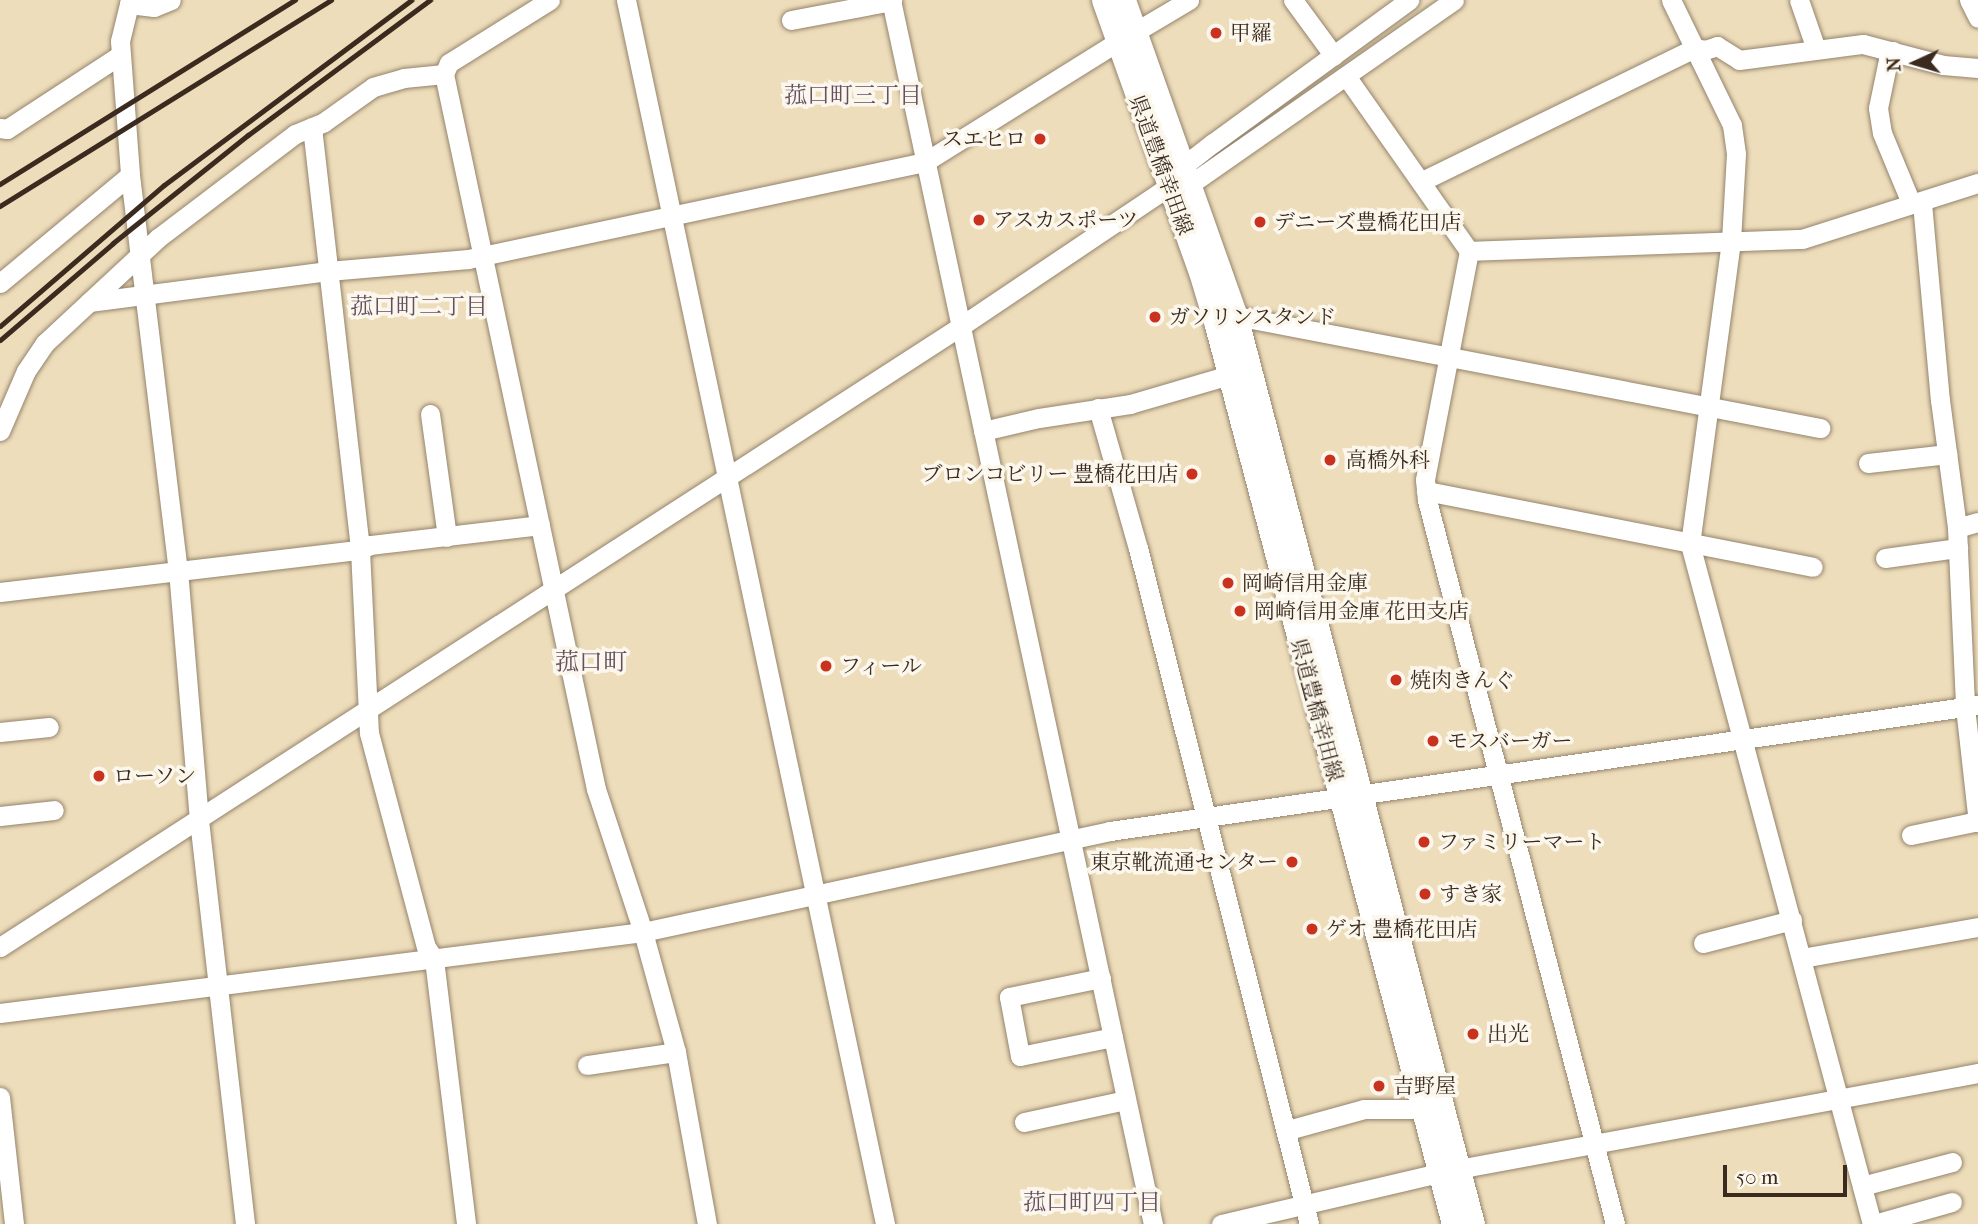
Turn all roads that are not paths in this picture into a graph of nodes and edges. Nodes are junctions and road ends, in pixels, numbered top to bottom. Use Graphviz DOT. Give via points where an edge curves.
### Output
graph roads {
  1 [pos="171,0"];
  2 [pos="550,0"];
  3 [pos="626,0"];
  4 [pos="1103,0"];
  5 [pos="1124,0"];
  6 [pos="1189,0"];
  7 [pos="1293,0"];
  8 [pos="1409,0"];
  9 [pos="1454,0"];
  10 [pos="1671,0"];
  11 [pos="1799,0"];
  12 [pos="1969,0"];
  13 [pos="892,1"];
  14 [pos="130,2"];
  15 [pos="1978,18"];
  16 [pos="791,20"];
  17 [pos="1126,37"];
  18 [pos="1695,48"];
  19 [pos="1816,49"];
  20 [pos="1893,51"];
  21 [pos="120,55"];
  22 [pos="1334,55"];
  23 [pos="1978,68"];
  24 [pos="444,74"];
  25 [pos="1346,75"];
  26 [pos="312,127"];
  27 [pos="0,128"];
  28 [pos="925,162"];
  29 [pos="130,175"];
  30 [pos="1180,180"];
  31 [pos="1422,181"];
  32 [pos="1978,183"];
  33 [pos="1916,203"];
  34 [pos="670,216"];
  35 [pos="1731,241"];
  36 [pos="1469,251"];
  37 [pos="140,255"];
  38 [pos="483,257"];
  39 [pos="328,271"];
  40 [pos="0,283"];
  41 [pos="145,296"];
  42 [pos="89,302"];
  43 [pos="1236,316"];
  44 [pos="961,326"];
  45 [pos="1450,356"];
  46 [pos="1229,375"];
  47 [pos="1709,407"];
  48 [pos="1098,408"];
  49 [pos="430,414"];
  50 [pos="1820,428"];
  51 [pos="0,431"];
  52 [pos="983,432"];
  53 [pos="1947,454"];
  54 [pos="1868,463"];
  55 [pos="727,476"];
  56 [pos="1426,491"];
  57 [pos="1978,522"];
  58 [pos="540,525"];
  59 [pos="1957,528"];
  60 [pos="447,537"];
  61 [pos="1690,544"];
  62 [pos="1958,548"];
  63 [pos="360,550"];
  64 [pos="1885,558"];
  65 [pos="1813,567"];
  66 [pos="178,570"];
  67 [pos="555,588"];
  68 [pos="0,592"];
  69 [pos="1971,706"];
  70 [pos="367,711"];
  71 [pos="49,727"];
  72 [pos="0,733"];
  73 [pos="1744,740"];
  74 [pos="1498,776"];
  75 [pos="1350,797"];
  76 [pos="54,810"];
  77 [pos="0,816"];
  78 [pos="1204,816"];
  79 [pos="200,821"];
  80 [pos="1978,822"];
  81 [pos="1911,835"];
  82 [pos="1072,840"];
  83 [pos="816,896"];
  84 [pos="1792,920"];
  85 [pos="1978,927"];
  86 [pos="643,932"];
  87 [pos="1703,943"];
  88 [pos="0,947"];
  89 [pos="1802,958"];
  90 [pos="434,959"];
  91 [pos="1101,978"];
  92 [pos="218,986"];
  93 [pos="0,1013"];
  94 [pos="1113,1037"];
  95 [pos="676,1052"];
  96 [pos="587,1065"];
  97 [pos="1978,1073"];
  98 [pos="0,1097"];
  99 [pos="1840,1099"];
  100 [pos="1126,1100"];
  101 [pos="1423,1112"];
  102 [pos="1335,1117"];
  103 [pos="1024,1122"];
  104 [pos="1287,1130"];
  105 [pos="1594,1143"];
  106 [pos="1952,1161"];
  107 [pos="1449,1171"];
  108 [pos="1862,1186"];
  109 [pos="1952,1202"];
  110 [pos="1306,1203"];
  111 [pos="15,1224"];
  112 [pos="245,1224"];
  113 [pos="466,1224"];
  114 [pos="707,1224"];
  115 [pos="885,1224"];
  116 [pos="1153,1224"];
  117 [pos="1220,1224"];
  118 [pos="1309,1224"];
  119 [pos="1453,1224"];
  120 [pos="1473,1224"];
  121 [pos="1615,1224"];
  122 [pos="1873,1224"];
  1 -- 14 [label="street" via="154,7"];
  2 -- 24 [label="street" via="449,64"];
  3 -- 34 [label="street"];
  4 -- 17 [label="main road, 県道豊橋幸田線"];
  5 -- 17 [label="main road, 県道豊橋幸田線"];
  6 -- 17 [label="street"];
  7 -- 22 [label="street"];
  8 -- 22 [label="street"];
  9 -- 25 [label="street"];
  10 -- 18 [label="street"];
  11 -- 19 [label="street"];
  12 -- 15 [label="street"];
  13 -- 16 [label="street"];
  13 -- 28 [label="street"];
  14 -- 21 [label="street"];
  17 -- 28 [label="street"];
  17 -- 30 [label="main road, 県道豊橋幸田線"];
  18 -- 19 [label="street" via="1717,46 1739,60"];
  18 -- 31 [label="street"];
  18 -- 35 [label="street" via="1732,125 1736,154"];
  19 -- 20 [label="street" via="1863,44"];
  20 -- 23 [label="street" via="1944,65"];
  20 -- 33 [label="street" via="1878,108 1882,132"];
  21 -- 27 [label="street" via="7,129"];
  21 -- 29 [label="street"];
  22 -- 30 [label="street"];
  24 -- 26 [label="street" via="373,87"];
  24 -- 38 [label="street"];
  25 -- 30 [label="street"];
  25 -- 31 [label="street"];
  26 -- 37 [label="street" via="295,134"];
  26 -- 39 [label="street"];
  28 -- 34 [label="street"];
  28 -- 44 [label="street"];
  29 -- 37 [label="street"];
  29 -- 40 [label="street"];
  30 -- 43 [label="main road, 県道豊橋幸田線"];
  30 -- 44 [label="street"];
  30 -- 46 [label="main road, 県道豊橋幸田線"];
  31 -- 36 [label="street"];
  32 -- 33 [label="street"];
  33 -- 35 [label="street" via="1802,239"];
  33 -- 53 [label="street"];
  34 -- 38 [label="street"];
  34 -- 55 [label="street"];
  35 -- 36 [label="street"];
  35 -- 47 [label="street"];
  36 -- 45 [label="street"];
  37 -- 41 [label="street"];
  37 -- 42 [label="street"];
  38 -- 39 [label="street"];
  38 -- 58 [label="street"];
  39 -- 41 [label="street"];
  39 -- 63 [label="street"];
  41 -- 42 [label="street"];
  41 -- 66 [label="street"];
  42 -- 51 [label="street" via="35,356"];
  43 -- 45 [label="street"];
  43 -- 75 [label="main road, 県道豊橋幸田線"];
  44 -- 52 [label="street"];
  44 -- 55 [label="street"];
  45 -- 47 [label="street"];
  45 -- 56 [label="street"];
  46 -- 48 [label="street" via="1130,404"];
  46 -- 75 [label="main road, 県道豊橋幸田線"];
  47 -- 50 [label="street"];
  47 -- 61 [label="street"];
  48 -- 52 [label="street"];
  48 -- 78 [label="street" via="1138,548"];
  49 -- 60 [label="street"];
  52 -- 82 [label="street"];
  53 -- 54 [label="street"];
  53 -- 59 [label="street"];
  55 -- 67 [label="street"];
  55 -- 83 [label="street"];
  56 -- 61 [label="street"];
  56 -- 74 [label="street"];
  57 -- 59 [label="street"];
  58 -- 60 [label="street"];
  58 -- 67 [label="street"];
  59 -- 62 [label="street"];
  60 -- 63 [label="street"];
  61 -- 65 [label="street"];
  61 -- 73 [label="street"];
  62 -- 64 [label="street"];
  62 -- 69 [label="street"];
  63 -- 66 [label="street"];
  63 -- 70 [label="street"];
  66 -- 68 [label="street"];
  66 -- 79 [label="street"];
  67 -- 70 [label="street"];
  67 -- 86 [label="street" via="596,789"];
  69 -- 73 [label="street"];
  69 -- 80 [label="street"];
  70 -- 79 [label="street"];
  70 -- 90 [label="street" via="426,947"];
  71 -- 72 [label="street"];
  73 -- 74 [label="street"];
  73 -- 84 [label="street"];
  74 -- 75 [label="street"];
  74 -- 105 [label="street"];
  75 -- 78 [label="street"];
  75 -- 101 [label="main road, 県道豊橋幸田線"];
  75 -- 107 [label="main road, 県道豊橋幸田線"];
  76 -- 77 [label="street"];
  78 -- 82 [label="street"];
  78 -- 104 [label="street"];
  79 -- 88 [label="street"];
  79 -- 92 [label="street"];
  80 -- 81 [label="street"];
  82 -- 83 [label="street"];
  82 -- 91 [label="street"];
  83 -- 86 [label="street"];
  83 -- 115 [label="street"];
  84 -- 87 [label="street"];
  84 -- 89 [label="street"];
  85 -- 89 [label="street"];
  86 -- 90 [label="street"];
  86 -- 95 [label="street"];
  89 -- 99 [label="street"];
  90 -- 92 [label="street"];
  90 -- 113 [label="street"];
  91 -- 94 [label="street"];
  91 -- 94 [label="street" via="1009,997 1020,1056"];
  92 -- 93 [label="street"];
  92 -- 112 [label="street"];
  94 -- 100 [label="street"];
  95 -- 96 [label="street"];
  95 -- 114 [label="street"];
  97 -- 99 [label="street"];
  98 -- 111 [label="street"];
  99 -- 105 [label="street"];
  99 -- 108 [label="street"];
  100 -- 103 [label="street"];
  100 -- 116 [label="street"];
  101 -- 102 [label="street"];
  101 -- 102 [label="street" via="1364,1109"];
  101 -- 107 [label="main road, 県道豊橋幸田線"];
  102 -- 104 [label="street"];
  104 -- 110 [label="street"];
  105 -- 107 [label="street"];
  105 -- 121 [label="street"];
  106 -- 108 [label="street"];
  107 -- 110 [label="street"];
  107 -- 119 [label="main road, 県道豊橋幸田線"];
  107 -- 120 [label="main road, 県道豊橋幸田線"];
  108 -- 122 [label="street"];
  109 -- 122 [label="street"];
  110 -- 117 [label="street"];
  110 -- 118 [label="street"];
}
